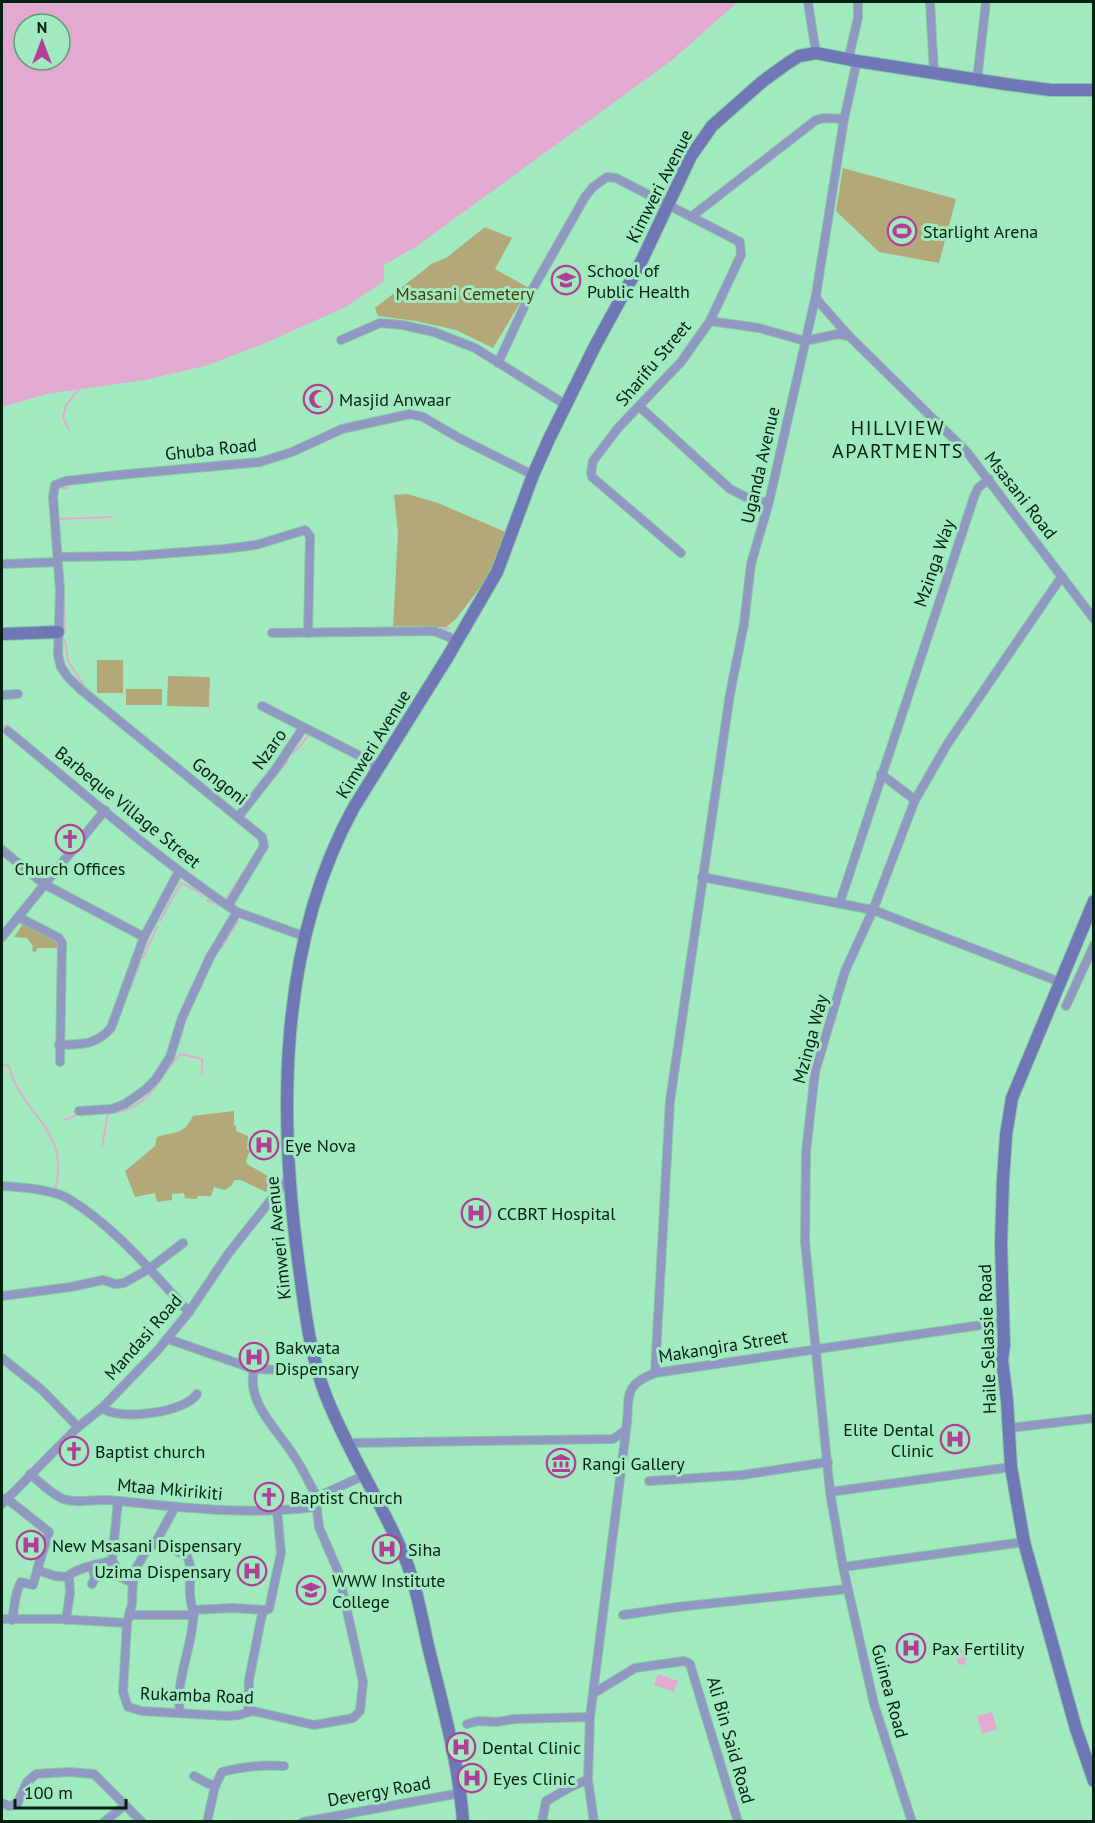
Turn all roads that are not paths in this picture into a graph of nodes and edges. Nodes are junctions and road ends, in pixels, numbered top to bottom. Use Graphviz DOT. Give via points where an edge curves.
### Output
graph roads {
  1 [pos="808,2"];
  2 [pos="858,2"];
  3 [pos="930,2"];
  4 [pos="986,2"];
  5 [pos="816,53"];
  6 [pos="853,61"];
  7 [pos="934,73"];
  8 [pos="977,80"];
  9 [pos="1094,90"];
  10 [pos="844,119"];
  11 [pos="669,205"];
  12 [pos="691,217"];
  13 [pos="816,295"];
  14 [pos="710,321"];
  15 [pos="849,336"];
  16 [pos="341,340"];
  17 [pos="805,341"];
  18 [pos="498,363"];
  19 [pos="566,405"];
  20 [pos="640,407"];
  21 [pos="532,475"];
  22 [pos="989,479"];
  23 [pos="769,502"];
  24 [pos="681,553"];
  25 [pos="58,559"];
  26 [pos="2,564"];
  27 [pos="1062,576"];
  28 [pos="1094,619"];
  29 [pos="58,632"];
  30 [pos="272,633"];
  31 [pos="308,633"];
  32 [pos="2,634"];
  33 [pos="456,643"];
  34 [pos="18,694"];
  35 [pos="2,695"];
  36 [pos="262,706"];
  37 [pos="303,728"];
  38 [pos="8,731"];
  39 [pos="378,768"];
  40 [pos="881,774"];
  41 [pos="915,800"];
  42 [pos="105,810"];
  43 [pos="238,816"];
  44 [pos="2,850"];
  45 [pos="179,871"];
  46 [pos="702,877"];
  47 [pos="44,884"];
  48 [pos="1094,901"];
  49 [pos="840,902"];
  50 [pos="228,906"];
  51 [pos="873,910"];
  52 [pos="237,912"];
  53 [pos="18,917"];
  54 [pos="2,937"];
  55 [pos="144,937"];
  56 [pos="306,937"];
  57 [pos="1094,945"];
  58 [pos="1060,982"];
  59 [pos="1066,1006"];
  60 [pos="59,1045"];
  61 [pos="60,1062"];
  62 [pos="79,1111"];
  63 [pos="290,1176"];
  64 [pos="2,1186"];
  65 [pos="183,1243"];
  66 [pos="149,1269"];
  67 [pos="2,1296"];
  68 [pos="189,1312"];
  69 [pos="1002,1322"];
  70 [pos="168,1339"];
  71 [pos="815,1348"];
  72 [pos="2,1358"];
  73 [pos="254,1369"];
  74 [pos="317,1371"];
  75 [pos="655,1372"];
  76 [pos="197,1394"];
  77 [pos="102,1408"];
  78 [pos="1094,1418"];
  79 [pos="78,1427"];
  80 [pos="1009,1428"];
  81 [pos="626,1430"];
  82 [pos="348,1443"];
  83 [pos="828,1462"];
  84 [pos="1011,1467"];
  85 [pos="30,1474"];
  86 [pos="364,1475"];
  87 [pos="649,1481"];
  88 [pos="830,1492"];
  89 [pos="4,1501"];
  90 [pos="118,1501"];
  91 [pos="316,1502"];
  92 [pos="175,1508"];
  93 [pos="277,1510"];
  94 [pos="156,1542"];
  95 [pos="1024,1542"];
  96 [pos="112,1561"];
  97 [pos="92,1566"];
  98 [pos="843,1567"];
  99 [pos="36,1574"];
  100 [pos="67,1577"];
  101 [pos="133,1583"];
  102 [pos="92,1584"];
  103 [pos="847,1589"];
  104 [pos="264,1610"];
  105 [pos="193,1612"];
  106 [pos="623,1615"];
  107 [pos="2,1619"];
  108 [pos="128,1619"];
  109 [pos="12,1620"];
  110 [pos="66,1620"];
  111 [pos="594,1693"];
  112 [pos="248,1712"];
  113 [pos="180,1713"];
  114 [pos="590,1717"];
  115 [pos="467,1724"];
  116 [pos="284,1766"];
  117 [pos="194,1776"];
  118 [pos="588,1780"];
  119 [pos="1094,1781"];
  120 [pos="215,1786"];
  121 [pos="461,1793"];
  122 [pos="2,1803"];
  123 [pos="124,1805"];
  124 [pos="318,1820"];
  125 [pos="104,1821"];
  126 [pos="142,1821"];
  127 [pos="207,1821"];
  128 [pos="303,1821"];
  129 [pos="463,1821"];
  130 [pos="542,1821"];
  131 [pos="594,1821"];
  132 [pos="738,1821"];
  133 [pos="912,1821"];
  1 -- 5 [label="street"];
  2 -- 6 [label="street, Uganda Avenue"];
  3 -- 7 [label="street"];
  4 -- 8 [label="street"];
  5 -- 6 [label="street"];
  5 -- 11 [label="street, Kimweri Avenue" via="788,63 712,126 691,156"];
  6 -- 7 [label="street"];
  6 -- 10 [label="street, Uganda Avenue"];
  7 -- 8 [label="street"];
  8 -- 9 [label="street" via="1051,90"];
  10 -- 12 [label="street" via="816,120"];
  10 -- 13 [label="street, Uganda Avenue"];
  11 -- 12 [label="street, Sharifu Street"];
  11 -- 18 [label="street, Sharifu Street" via="616,178 607,177 593,187 531,292"];
  11 -- 19 [label="street, Kimweri Avenue"];
  12 -- 14 [label="street, Sharifu Street" via="736,239 741,246 741,255"];
  13 -- 15 [label="street, Msasani Road"];
  13 -- 17 [label="street, Uganda Avenue"];
  14 -- 17 [label="street" via="759,328"];
  14 -- 20 [label="street, Sharifu Street" via="681,362"];
  15 -- 17 [label="street" via="838,334"];
  15 -- 22 [label="street, Msasani Road" via="967,452"];
  16 -- 18 [label="street" via="380,323 403,325 475,348"];
  17 -- 23 [label="street, Uganda Avenue"];
  18 -- 19 [label="street"];
  19 -- 21 [label="street, Kimweri Avenue"];
  20 -- 23 [label="street" via="730,489 754,501"];
  20 -- 24 [label="street, Sharifu Street" via="592,461 592,477"];
  21 -- 25 [label="street, Ghuba Road" via="423,417 398,415 342,429 260,462 59,483 53,488"];
  21 -- 33 [label="street, Kimweri Avenue" via="497,572"];
  22 -- 27 [label="street, Msasani Road"];
  22 -- 40 [label="street, Mzinga Way" via="974,497"];
  23 -- 46 [label="street, Uganda Avenue" via="751,564"];
  25 -- 26 [label="street"];
  25 -- 29 [label="street, Ghuba Road"];
  25 -- 31 [label="street" via="224,549 256,545 305,530 310,536"];
  27 -- 28 [label="street, Msasani Road"];
  27 -- 41 [label="street, Mzinga Way" via="948,743"];
  29 -- 32 [label="street"];
  29 -- 43 [label="street, Gongoni" via="58,655 67,676"];
  30 -- 31 [label="street"];
  31 -- 33 [label="street" via="434,631"];
  33 -- 39 [label="street, Kimweri Avenue"];
  34 -- 35 [label="street"];
  36 -- 37 [label="street"];
  37 -- 39 [label="street"];
  37 -- 43 [label="street, Nzaro"];
  38 -- 42 [label="street, Barbeque Village Street"];
  39 -- 56 [label="street, Kimweri Avenue" via="332,851"];
  40 -- 41 [label="street"];
  40 -- 49 [label="street, Mzinga Way"];
  41 -- 51 [label="street, Mzinga Way"];
  42 -- 45 [label="street, Barbeque Village Street"];
  42 -- 47 [label="street"];
  43 -- 50 [label="street, Gongoni" via="265,843"];
  44 -- 47 [label="street"];
  45 -- 50 [label="street, Barbeque Village Street"];
  45 -- 55 [label="street"];
  46 -- 49 [label="street"];
  46 -- 75 [label="street, Uganda Avenue" via="670,1101"];
  47 -- 53 [label="street"];
  47 -- 55 [label="street"];
  48 -- 58 [label="street, Haile Selassie Road"];
  49 -- 51 [label="street"];
  50 -- 52 [label="street"];
  51 -- 58 [label="street"];
  51 -- 71 [label="street, Mzinga Way" via="845,971 815,1072 806,1152 805,1242"];
  52 -- 56 [label="street"];
  52 -- 62 [label="street" via="210,957 182,1018 170,1057 156,1079 125,1104"];
  53 -- 54 [label="street"];
  53 -- 60 [label="street" via="62,943"];
  55 -- 60 [label="street" via="111,1029 95,1042"];
  56 -- 63 [label="street, Kimweri Avenue" via="294,1000 287,1075"];
  57 -- 59 [label="street"];
  58 -- 69 [label="street, Haile Selassie Road" via="1012,1098 1001,1233"];
  60 -- 61 [label="street"];
  63 -- 68 [label="street, Mandasi Road"];
  63 -- 74 [label="street, Kimweri Avenue" via="305,1312"];
  64 -- 66 [label="street" via="32,1188 69,1199 99,1220"];
  65 -- 66 [label="street"];
  66 -- 67 [label="street" via="124,1283 103,1280"];
  66 -- 68 [label="street"];
  68 -- 70 [label="street, Mandasi Road"];
  69 -- 71 [label="street, Makangira Street"];
  69 -- 80 [label="street, Haile Selassie Road"];
  70 -- 73 [label="street"];
  70 -- 77 [label="street, Mandasi Road"];
  71 -- 75 [label="street, Makangira Street"];
  71 -- 83 [label="street, Mzinga Way"];
  72 -- 79 [label="street" via="42,1389"];
  73 -- 74 [label="street"];
  73 -- 91 [label="street, Rukamba Road" via="252,1385 256,1398 270,1425 296,1459"];
  74 -- 82 [label="street, Kimweri Avenue"];
  75 -- 81 [label="street, Makangira Street" via="634,1383"];
  76 -- 77 [label="street" via="189,1402 152,1413 109,1413"];
  77 -- 79 [label="street, Mandasi Road"];
  78 -- 80 [label="street"];
  79 -- 85 [label="street, Mandasi Road"];
  80 -- 84 [label="street, Haile Selassie Road"];
  81 -- 82 [label="street" via="602,1441"];
  81 -- 111 [label="street"];
  82 -- 86 [label="street, Kimweri Avenue"];
  83 -- 87 [label="street" via="742,1475"];
  83 -- 88 [label="street, Mzinga Way"];
  84 -- 88 [label="street"];
  84 -- 95 [label="street, Haile Selassie Road"];
  85 -- 89 [label="street, Mandasi Road"];
  85 -- 90 [label="street, Mtaa Mkirikiti" via="64,1499"];
  86 -- 91 [label="street"];
  86 -- 121 [label="street, Kimweri Avenue" via="412,1577"];
  88 -- 98 [label="street, Mzinga Way"];
  89 -- 100 [label="street" via="49,1532 37,1570"];
  90 -- 92 [label="street, Mtaa Mkirikiti"];
  90 -- 96 [label="street"];
  91 -- 93 [label="street, Mtaa Mkirikiti"];
  91 -- 112 [label="street, Rukamba Road" via="319,1527 338,1571 363,1682 360,1711 353,1718 314,1725"];
  92 -- 93 [label="street, Mtaa Mkirikiti"];
  92 -- 94 [label="street, Rukamba Road"];
  93 -- 104 [label="street" via="281,1556 269,1609"];
  94 -- 101 [label="street, Rukamba Road" via="135,1570"];
  94 -- 105 [label="street" via="189,1559"];
  95 -- 98 [label="street"];
  95 -- 119 [label="street, Haile Selassie Road"];
  96 -- 97 [label="street"];
  96 -- 101 [label="street" via="118,1576"];
  97 -- 100 [label="street"];
  97 -- 102 [label="street"];
  98 -- 103 [label="street, Guinea Road"];
  99 -- 109 [label="street" via="33,1585 19,1584"];
  100 -- 110 [label="street" via="70,1586"];
  101 -- 108 [label="street, Rukamba Road"];
  103 -- 106 [label="street"];
  103 -- 133 [label="street, Guinea Road" via="874,1704"];
  104 -- 105 [label="street"];
  104 -- 112 [label="street" via="250,1671"];
  105 -- 108 [label="street"];
  105 -- 113 [label="street" via="179,1691"];
  107 -- 109 [label="street"];
  108 -- 110 [label="street"];
  108 -- 113 [label="street, Rukamba Road" via="123,1692 128,1707"];
  109 -- 110 [label="street"];
  111 -- 114 [label="street"];
  111 -- 132 [label="street, Ali Bin Said Road" via="635,1668 690,1664"];
  112 -- 113 [label="street, Rukamba Road" via="235,1716"];
  114 -- 115 [label="street"];
  114 -- 118 [label="street"];
  116 -- 120 [label="street" via="238,1768 222,1773"];
  117 -- 120 [label="street"];
  118 -- 130 [label="street" via="546,1801"];
  118 -- 131 [label="street"];
  120 -- 127 [label="street"];
  121 -- 124 [label="street, Devergy Road"];
  121 -- 129 [label="street, Kimweri Avenue"];
  122 -- 123 [label="street" via="17,1804 27,1782 36,1774 69,1772 94,1774"];
  123 -- 125 [label="street"];
  123 -- 126 [label="street"];
  124 -- 128 [label="street, Devergy Road"];
}
